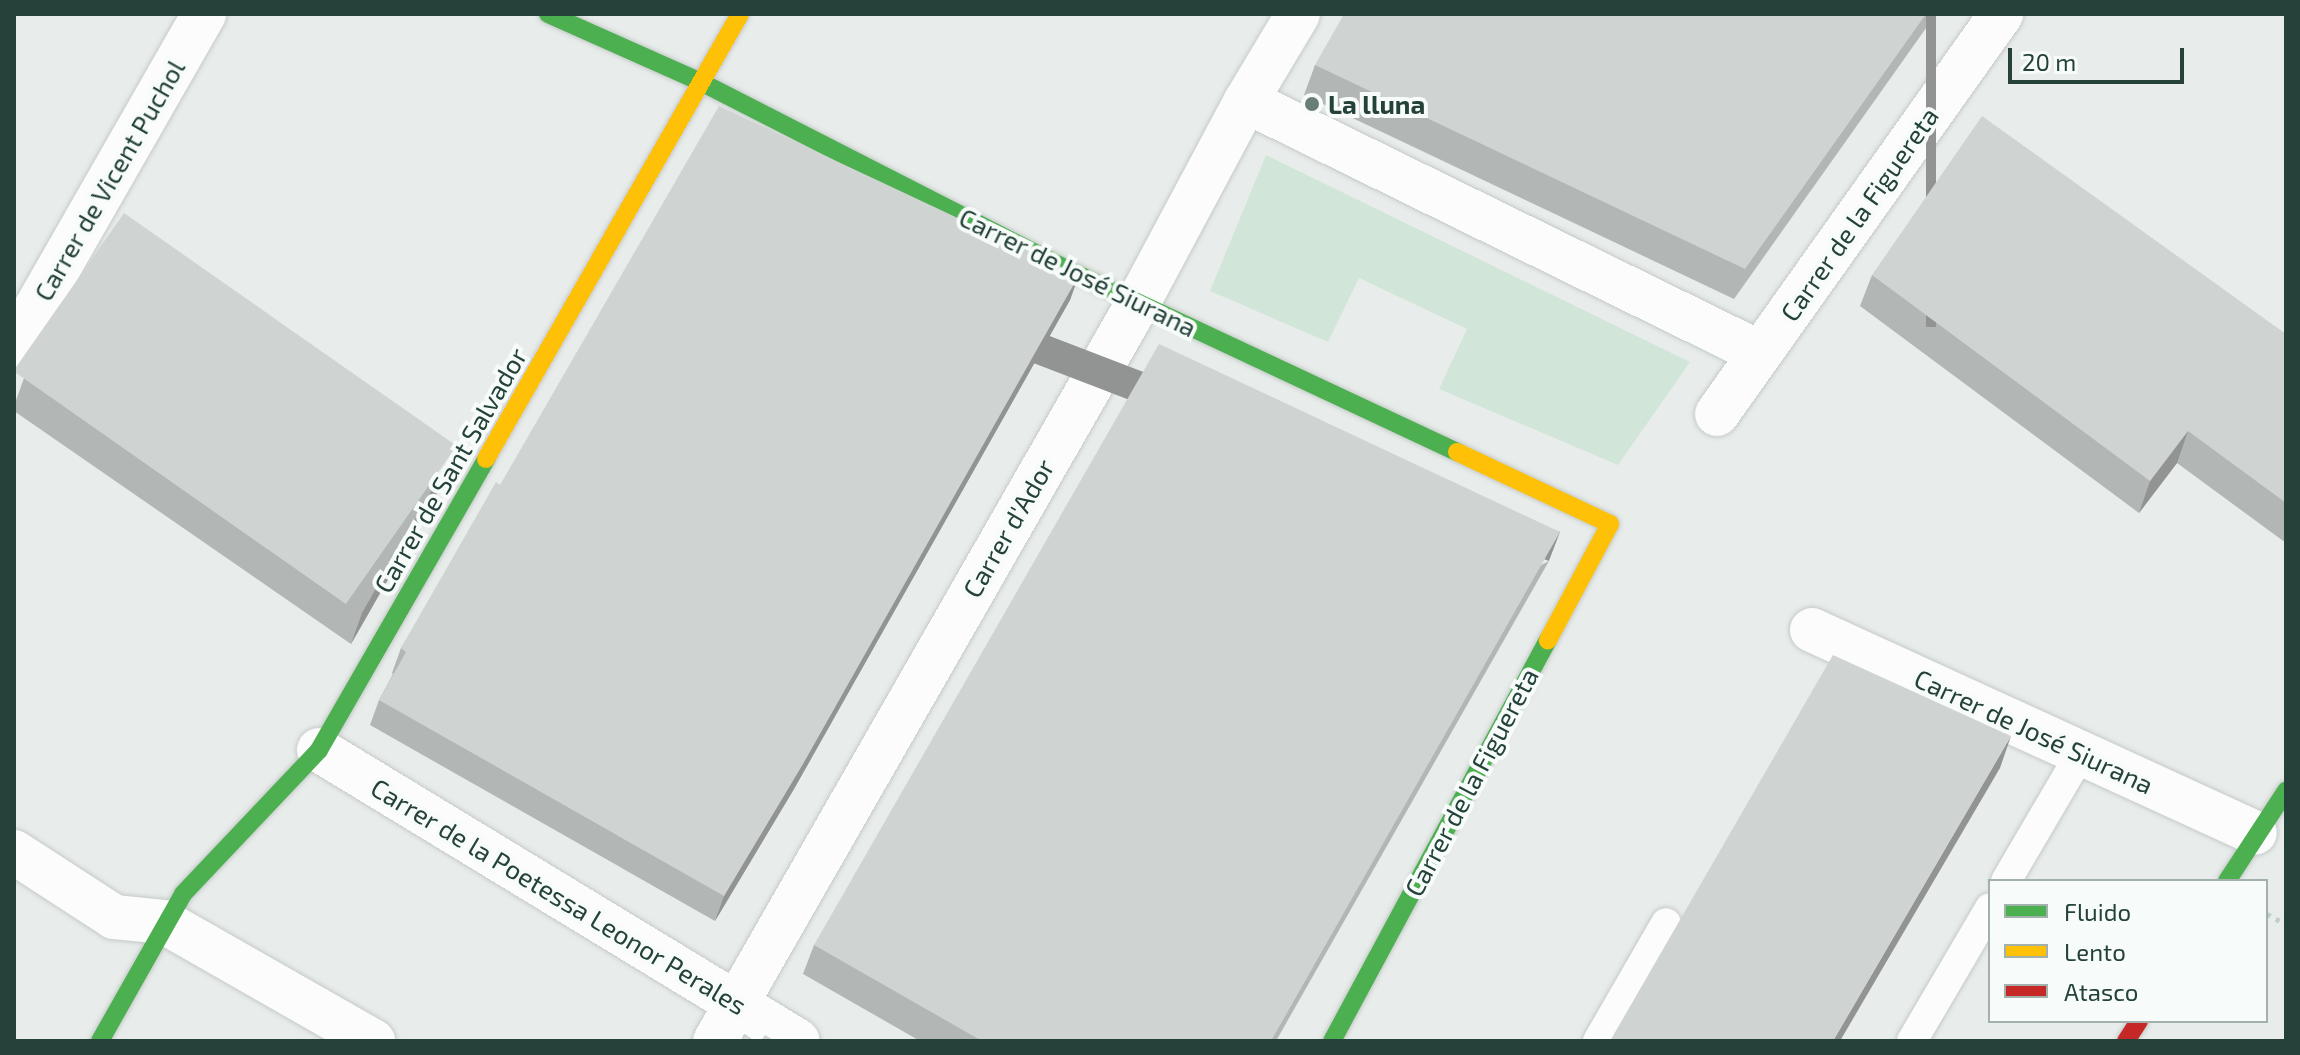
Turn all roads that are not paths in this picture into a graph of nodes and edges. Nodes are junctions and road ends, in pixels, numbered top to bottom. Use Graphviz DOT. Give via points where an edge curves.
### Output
graph roads {
  1 [pos="204,14"];
  2 [pos="548,14"];
  3 [pos="740,14"];
  4 [pos="1298,14"];
  5 [pos="2001,14"];
  6 [pos="701,82"];
  7 [pos="1246,101"];
  8 [pos="1138,303"];
  9 [pos="14,346"];
  10 [pos="1760,353"];
  11 [pos="1717,414"];
  12 [pos="1610,524"];
  13 [pos="1812,630"];
  14 [pos="319,750"];
  15 [pos="2081,753"];
  16 [pos="2286,791"];
  17 [pos="2255,833"];
  18 [pos="14,852"];
  19 [pos="2007,879"];
  20 [pos="2228,879"];
  21 [pos="1988,911"];
  22 [pos="164,922"];
  23 [pos="1666,923"];
  24 [pos="725,1022"];
  25 [pos="2138,1023"];
  26 [pos="100,1041"];
  27 [pos="373,1041"];
  28 [pos="798,1041"];
  29 [pos="1332,1041"];
  30 [pos="1598,1041"];
  31 [pos="1912,1041"];
  32 [pos="2126,1041"];
  1 -- 9 [label="street, Carrer de Vicent Puchol"];
  2 -- 6 [label="street, Carrer de José Siurana"];
  3 -- 6 [label="street, Carrer de Sant Salvador"];
  4 -- 7 [label="street, Carrer d'Ador"];
  5 -- 10 [label="street, Carrer de la Figuereta"];
  6 -- 8 [label="street, Carrer de José Siurana"];
  6 -- 14 [label="street, Carrer de Sant Salvador"];
  7 -- 8 [label="street, Carrer d'Ador"];
  7 -- 10 [label="street"];
  8 -- 12 [label="street, Carrer de José Siurana"];
  8 -- 24 [label="street, Carrer d'Ador"];
  10 -- 11 [label="street, Carrer de la Figuereta"];
  12 -- 29 [label="street, Carrer de la Figuereta"];
  13 -- 15 [label="street, Carrer de José Siurana"];
  14 -- 22 [label="street, Carrer de Sant Salvador" via="183,894"];
  14 -- 24 [label="street, Carrer de la Poetessa Leonor Perales"];
  15 -- 17 [label="street, Carrer de José Siurana"];
  15 -- 19 [label="lane"];
  16 -- 17 [label="street"];
  17 -- 20 [label="street"];
  18 -- 22 [label="street" via="114,917"];
  21 -- 31 [label="lane"];
  22 -- 26 [label="street, Carrer de Sant Salvador"];
  22 -- 27 [label="street"];
  23 -- 30 [label="lane"];
  24 -- 28 [label="street, Carrer de la Poetessa Leonor Perales"];
  25 -- 32 [label="street"];
}
